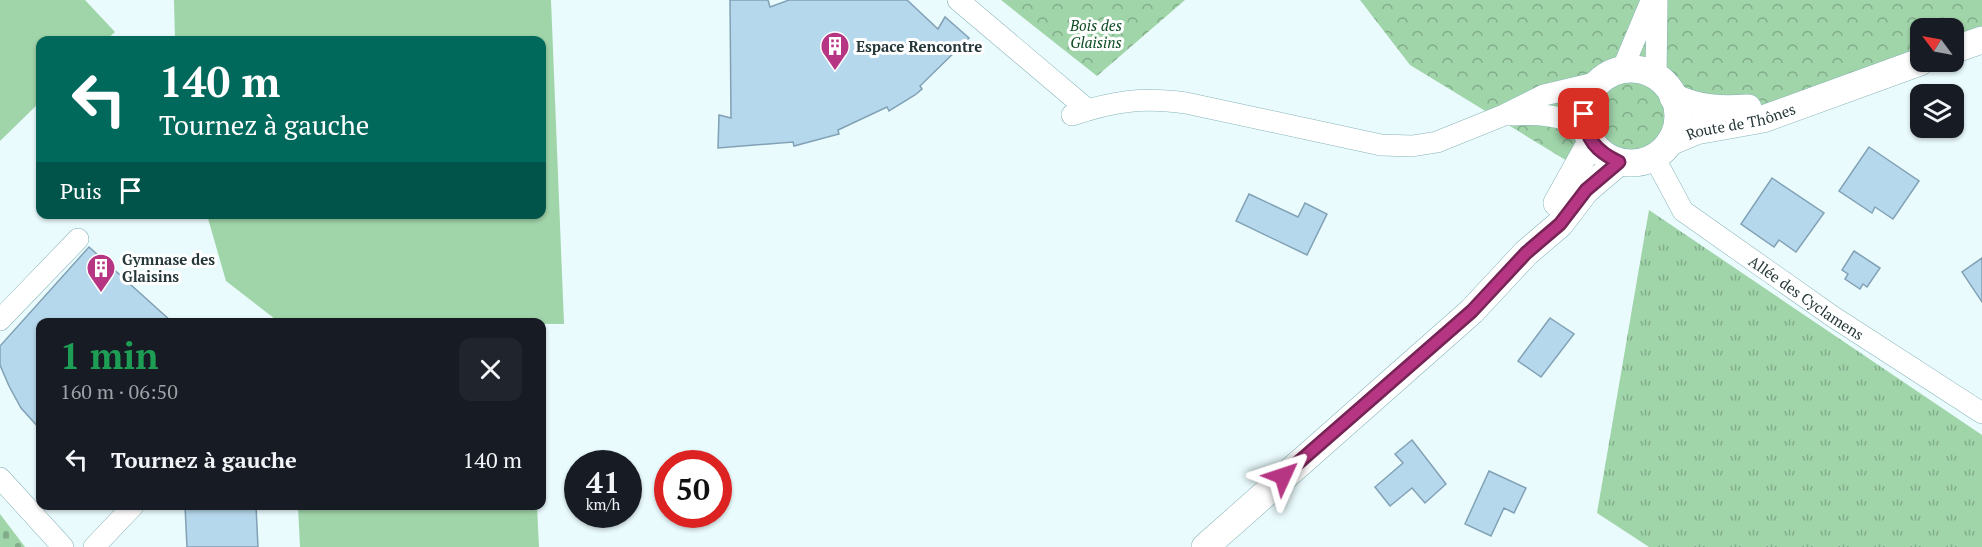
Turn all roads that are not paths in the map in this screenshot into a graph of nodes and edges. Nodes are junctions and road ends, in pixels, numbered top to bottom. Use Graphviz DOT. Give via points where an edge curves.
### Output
graph roads {
  1 [pos="958,0"];
  2 [pos="1652,0"];
  3 [pos="1657,0"];
  4 [pos="1982,40"];
  5 [pos="1964,46"];
  6 [pos="1910,66"];
  7 [pos="1610,76"];
  8 [pos="1664,87"];
  9 [pos="1809,101"];
  10 [pos="1504,115"];
  11 [pos="1588,134"];
  12 [pos="1662,150"];
  13 [pos="1619,162"];
  14 [pos="78,239"];
  15 [pos="1526,253"];
  16 [pos="0,320"];
  17 [pos="1982,413"];
  18 [pos="0,478"];
  19 [pos="129,510"];
  20 [pos="63,547"];
  21 [pos="94,547"];
  22 [pos="1204,547"];
  1 -- 10 [label="street" via="1080,112 1127,100 1157,99 1396,147 1437,142"];
  2 -- 7 [label="street"];
  3 -- 8 [label="street"];
  4 -- 5 [label="main road"];
  6 -- 9 [label="main road, Route de Thônes"];
  7 -- 8 [label="main road" via="1645,72"];
  7 -- 10 [label="street" via="1544,95"];
  7 -- 11 [label="main road" via="1586,102"];
  8 -- 9 [label="main road, Route de Thônes" via="1692,106 1717,110"];
  8 -- 12 [label="main road" via="1677,120"];
  9 -- 12 [label="main road, Route de Thônes" via="1763,119 1696,131"];
  10 -- 11 [label="street" via="1537,113 1563,117"];
  11 -- 13 [label="main road" via="1603,154"];
  11 -- 15 [label="main road" via="1572,181"];
  12 -- 13 [label="main road" via="1643,162"];
  12 -- 17 [label="street, Allée des Cyclamens" via="1683,211 1832,316"];
  13 -- 15 [label="main road" via="1586,190 1560,224"];
  14 -- 16 [label="street"];
  15 -- 22 [label="main road" via="1472,311"];
  18 -- 20 [label="street"];
  19 -- 21 [label="street"];
}
